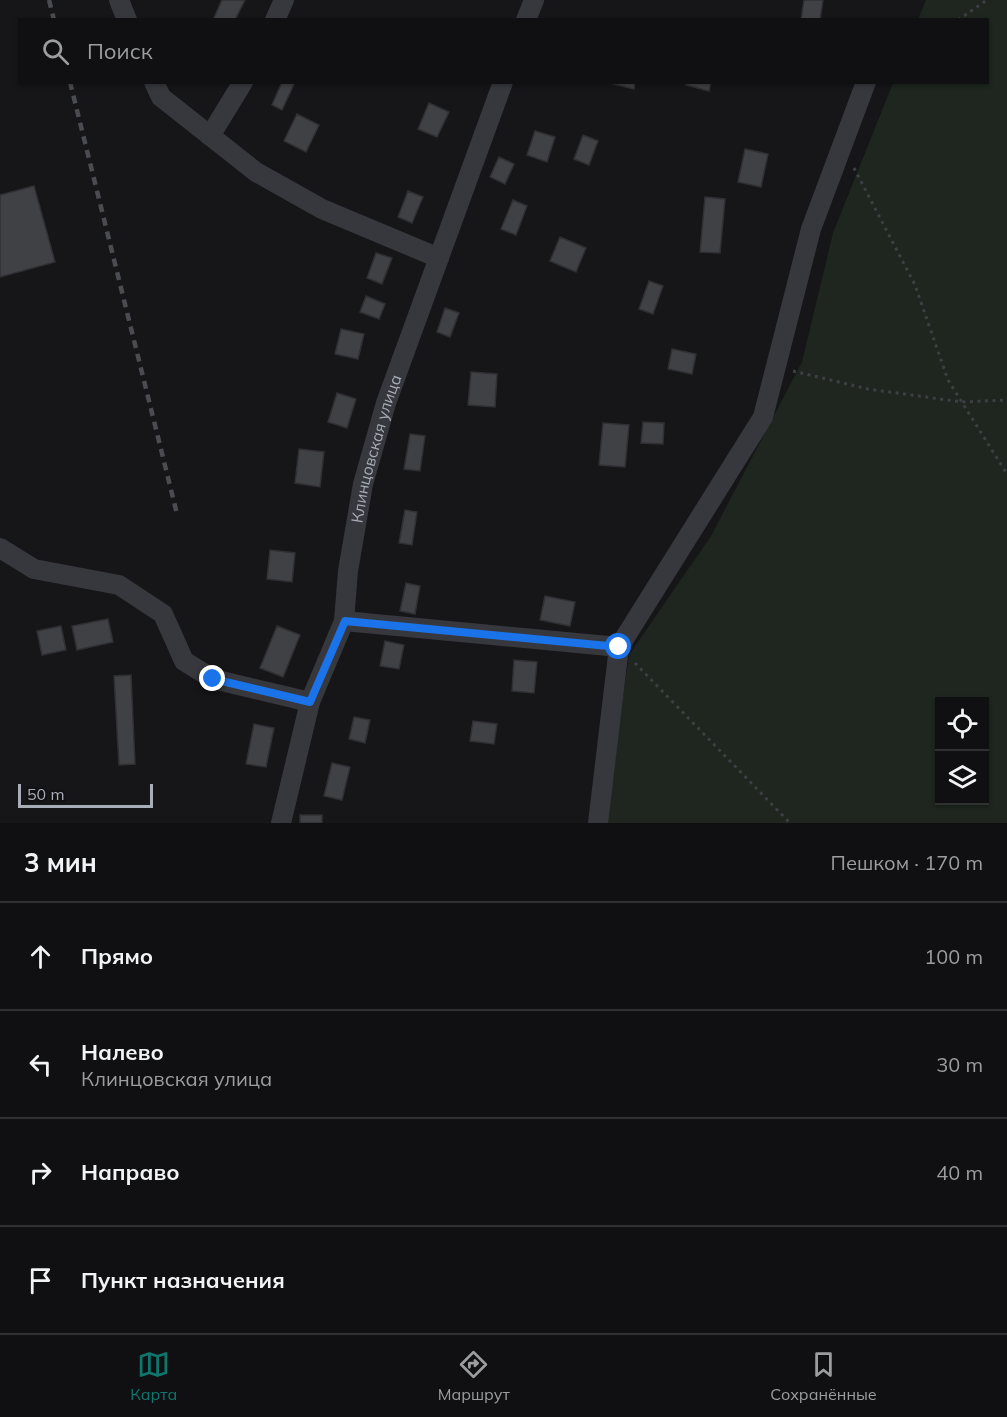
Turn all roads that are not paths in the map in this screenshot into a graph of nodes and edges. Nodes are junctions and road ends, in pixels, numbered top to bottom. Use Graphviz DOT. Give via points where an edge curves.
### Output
graph roads {
  1 [pos="119,0"];
  2 [pos="284,0"];
  3 [pos="534,0"];
  4 [pos="126,18"];
  5 [pos="276,18"];
  6 [pos="527,18"];
  7 [pos="155,84"];
  8 [pos="242,84"];
  9 [pos="502,84"];
  10 [pos="865,84"];
  11 [pos="210,136"];
  12 [pos="439,258"];
  13 [pos="0,548"];
  14 [pos="345,621"];
  15 [pos="619,647"];
  16 [pos="310,702"];
  17 [pos="281,823"];
  18 [pos="598,823"];
  1 -- 4 [label="street"];
  2 -- 5 [label="street"];
  3 -- 6 [label="street"];
  7 -- 11 [label="street" via="161,97"];
  8 -- 11 [label="street"];
  9 -- 12 [label="street, Клинцовская улица"];
  10 -- 15 [label="street" via="811,229 763,417"];
  11 -- 12 [label="street" via="256,172 322,209"];
  12 -- 14 [label="street, Клинцовская улица" via="386,403 363,484 348,571"];
  13 -- 16 [label="street" via="34,569 119,585 163,614 184,661 213,679"];
  14 -- 15 [label="street"];
  14 -- 16 [label="street, Клинцовская улица"];
  15 -- 18 [label="street"];
  16 -- 17 [label="street, Клинцовская улица"];
}
